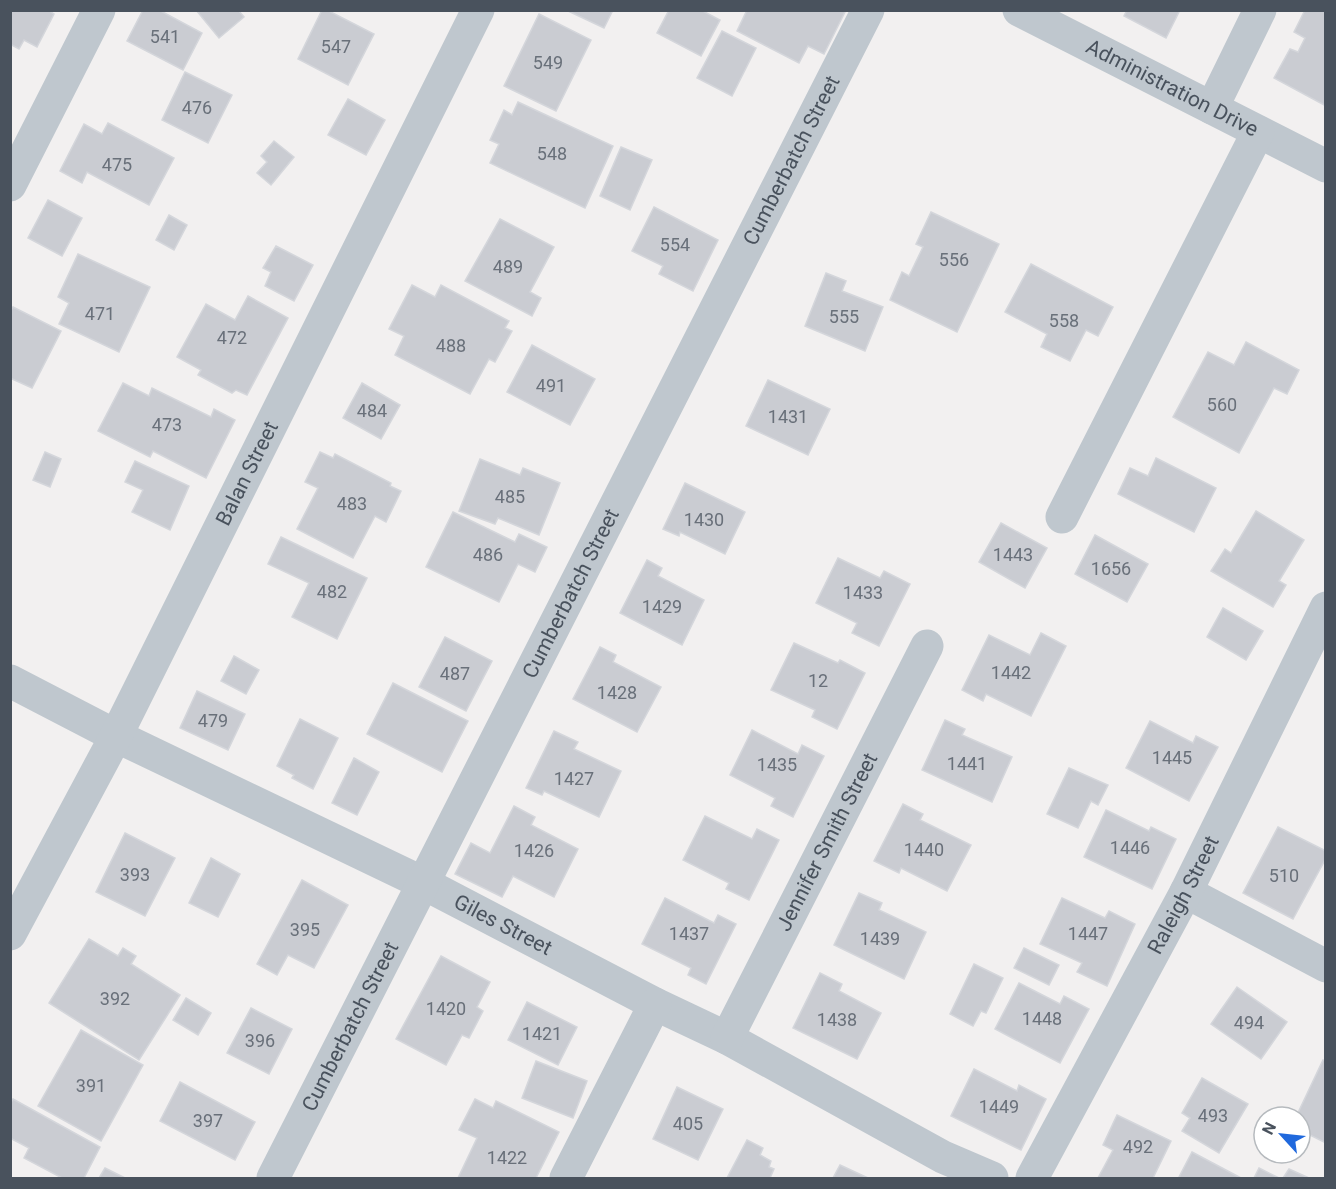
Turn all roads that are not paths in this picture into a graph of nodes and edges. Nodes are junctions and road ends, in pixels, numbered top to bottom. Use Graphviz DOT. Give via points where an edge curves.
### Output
graph roads {
  1 [pos="99,10"];
  2 [pos="478,10"];
  3 [pos="868,10"];
  4 [pos="1019,10"];
  5 [pos="1260,10"];
  6 [pos="1212,108"];
  7 [pos="1258,132"];
  8 [pos="1326,166"];
  9 [pos="10,185"];
  10 [pos="1062,517"];
  11 [pos="1326,608"];
  12 [pos="927,646"];
  13 [pos="10,681"];
  14 [pos="116,736"];
  15 [pos="423,883"];
  16 [pos="1186,892"];
  17 [pos="10,934"];
  18 [pos="1326,966"];
  19 [pos="655,1004"];
  20 [pos="727,1038"];
  21 [pos="937,1168"];
  22 [pos="273,1179"];
  23 [pos="566,1179"];
  24 [pos="992,1179"];
  25 [pos="1032,1179"];
  1 -- 9 [label="street"];
  2 -- 14 [label="street, Balan Street"];
  3 -- 15 [label="street, Cumberbatch Street"];
  4 -- 6 [label="street, Administration Drive"];
  5 -- 6 [label="street"];
  6 -- 7 [label="street, Administration Drive"];
  7 -- 8 [label="street, Administration Drive"];
  7 -- 10 [label="street"];
  11 -- 16 [label="street, Raleigh Street"];
  12 -- 20 [label="street, Jennifer Smith Street"];
  13 -- 14 [label="street, Giles Street"];
  14 -- 15 [label="street, Giles Street"];
  14 -- 17 [label="street, Balan Street"];
  15 -- 19 [label="street, Giles Street"];
  15 -- 22 [label="street, Cumberbatch Street"];
  16 -- 18 [label="street"];
  16 -- 25 [label="street, Raleigh Street"];
  19 -- 20 [label="street, Giles Street"];
  19 -- 23 [label="street"];
  20 -- 21 [label="street, Giles Street"];
  21 -- 24 [label="street, Giles Street"];
}
